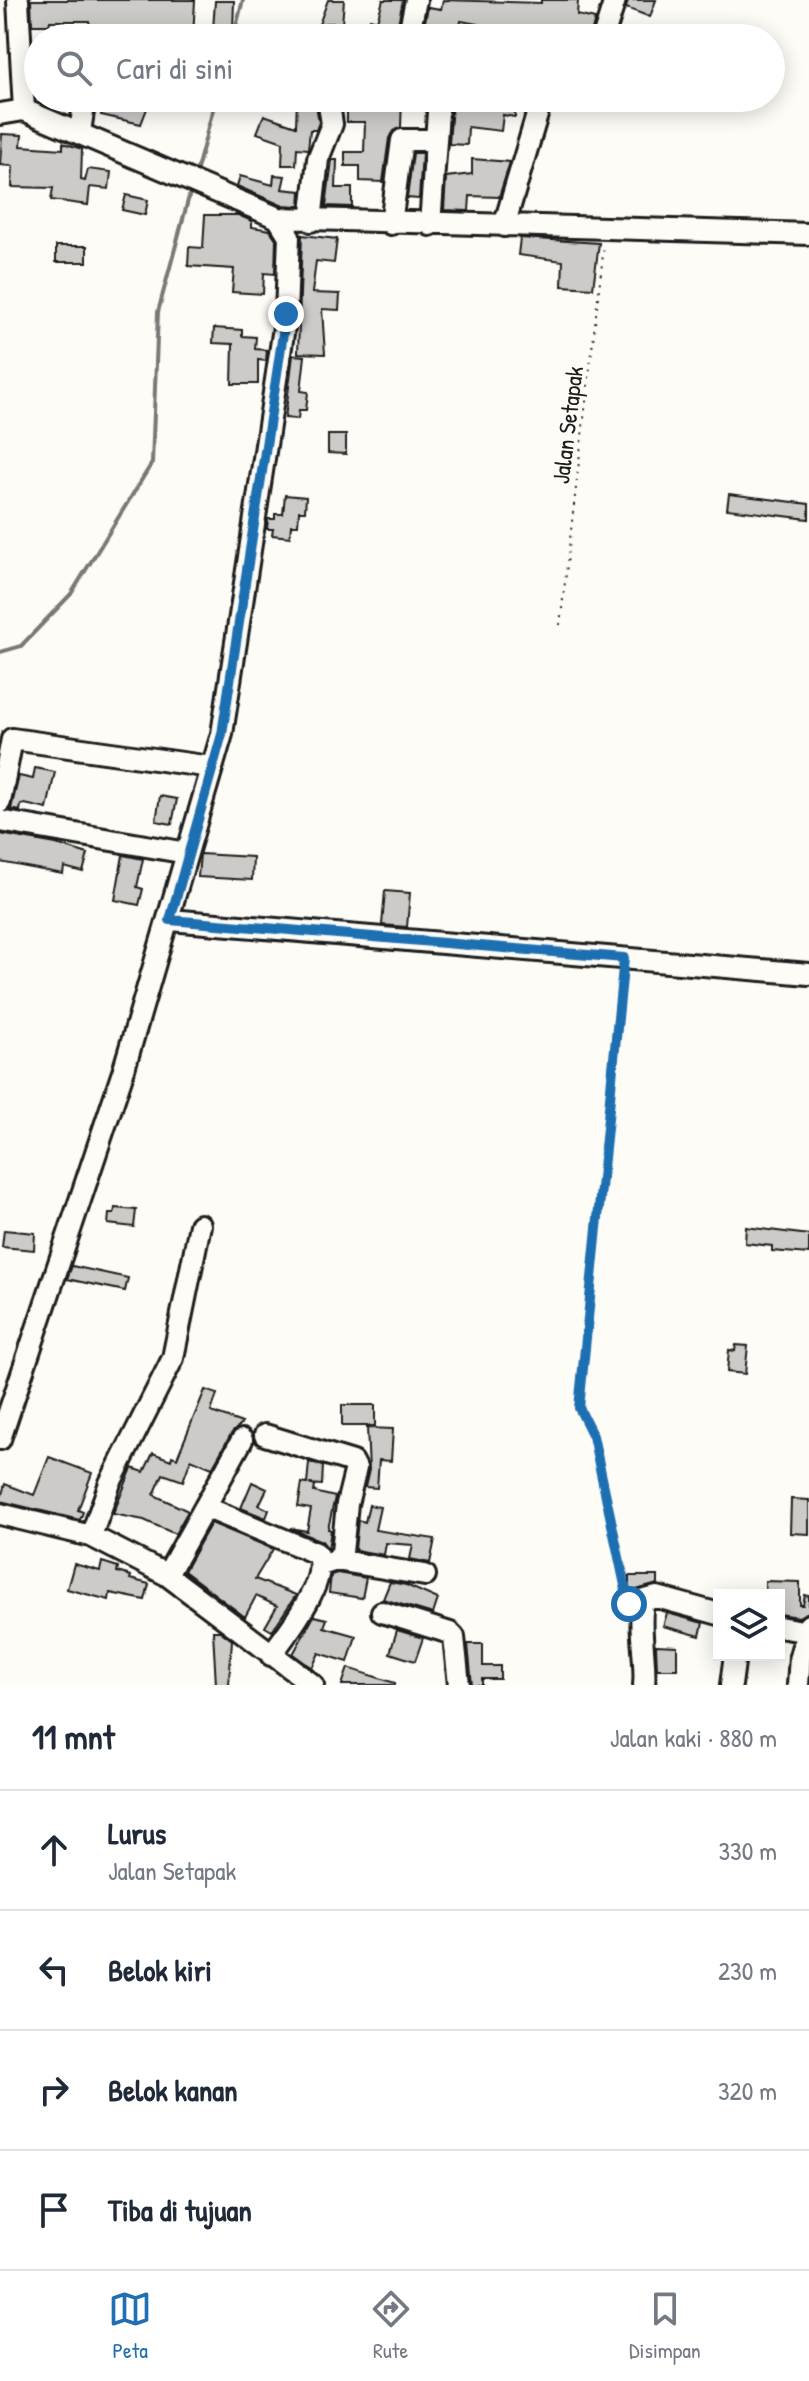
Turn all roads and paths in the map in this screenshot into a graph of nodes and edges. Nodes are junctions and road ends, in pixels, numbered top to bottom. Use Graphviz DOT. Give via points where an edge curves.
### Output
graph roads {
  1 [pos="416,0"];
  2 [pos="615,0"];
  3 [pos="12,7"];
  4 [pos="411,24"];
  5 [pos="607,24"];
  6 [pos="24,36"];
  7 [pos="24,110"];
  8 [pos="29,112"];
  9 [pos="83,112"];
  10 [pos="330,112"];
  11 [pos="438,112"];
  12 [pos="538,112"];
  13 [pos="0,114"];
  14 [pos="80,132"];
  15 [pos="436,140"];
  16 [pos="295,224"];
  17 [pos="391,224"];
  18 [pos="430,225"];
  19 [pos="504,226"];
  20 [pos="607,229"];
  21 [pos="809,234"];
  22 [pos="560,625"];
  23 [pos="6,738"];
  24 [pos="211,767"];
  25 [pos="0,802"];
  26 [pos="0,821"];
  27 [pos="187,853"];
  28 [pos="170,920"];
  29 [pos="624,958"];
  30 [pos="809,974"];
  31 [pos="200,1225"];
  32 [pos="265,1435"];
  33 [pos="0,1439"];
  34 [pos="242,1440"];
  35 [pos="205,1507"];
  36 [pos="0,1514"];
  37 [pos="91,1536"];
  38 [pos="328,1562"];
  39 [pos="167,1575"];
  40 [pos="425,1575"];
  41 [pos="641,1611"];
  42 [pos="382,1612"];
  43 [pos="713,1612"];
  44 [pos="785,1628"];
  45 [pos="808,1630"];
  46 [pos="271,1655"];
  47 [pos="734,1661"];
  48 [pos="313,1685"];
  49 [pos="459,1685"];
  50 [pos="644,1685"];
  51 [pos="731,1685"];
  52 [pos="798,1685"];
  1 -- 4 [label="street"];
  2 -- 5 [label="street"];
  3 -- 6 [label="street"];
  7 -- 13 [label="street"];
  8 -- 14 [label="street"];
  9 -- 14 [label="street"];
  10 -- 16 [label="street" via="332,124"];
  11 -- 15 [label="street"];
  12 -- 19 [label="street"];
  14 -- 16 [label="street"];
  15 -- 17 [label="street" via="402,140"];
  15 -- 18 [label="street"];
  16 -- 17 [label="street"];
  16 -- 24 [label="street" via="268,443 222,734"];
  17 -- 18 [label="street"];
  18 -- 19 [label="street"];
  19 -- 20 [label="street"];
  20 -- 21 [label="street"];
  20 -- 22 [label="path, Jalan Setapak"];
  23 -- 24 [label="street"];
  23 -- 25 [label="street"];
  24 -- 27 [label="street"];
  26 -- 27 [label="street"];
  27 -- 28 [label="street"];
  28 -- 29 [label="street"];
  28 -- 33 [label="street"];
  29 -- 30 [label="street"];
  29 -- 41 [label="path" via="579,1408 593,1436 629,1604 634,1612"];
  31 -- 37 [label="street" via="173,1358 110,1483"];
  32 -- 38 [label="street" via="353,1462 356,1468 344,1546"];
  34 -- 35 [label="street"];
  35 -- 38 [label="street"];
  35 -- 39 [label="street"];
  36 -- 37 [label="street"];
  37 -- 39 [label="street"];
  38 -- 40 [label="street"];
  38 -- 46 [label="street"];
  39 -- 46 [label="street"];
  41 -- 43 [label="street" via="645,1600 657,1597"];
  41 -- 50 [label="street"];
  42 -- 49 [label="street" via="450,1633"];
  44 -- 45 [label="street"];
  45 -- 52 [label="street"];
  46 -- 48 [label="street"];
  47 -- 51 [label="street"];
}
